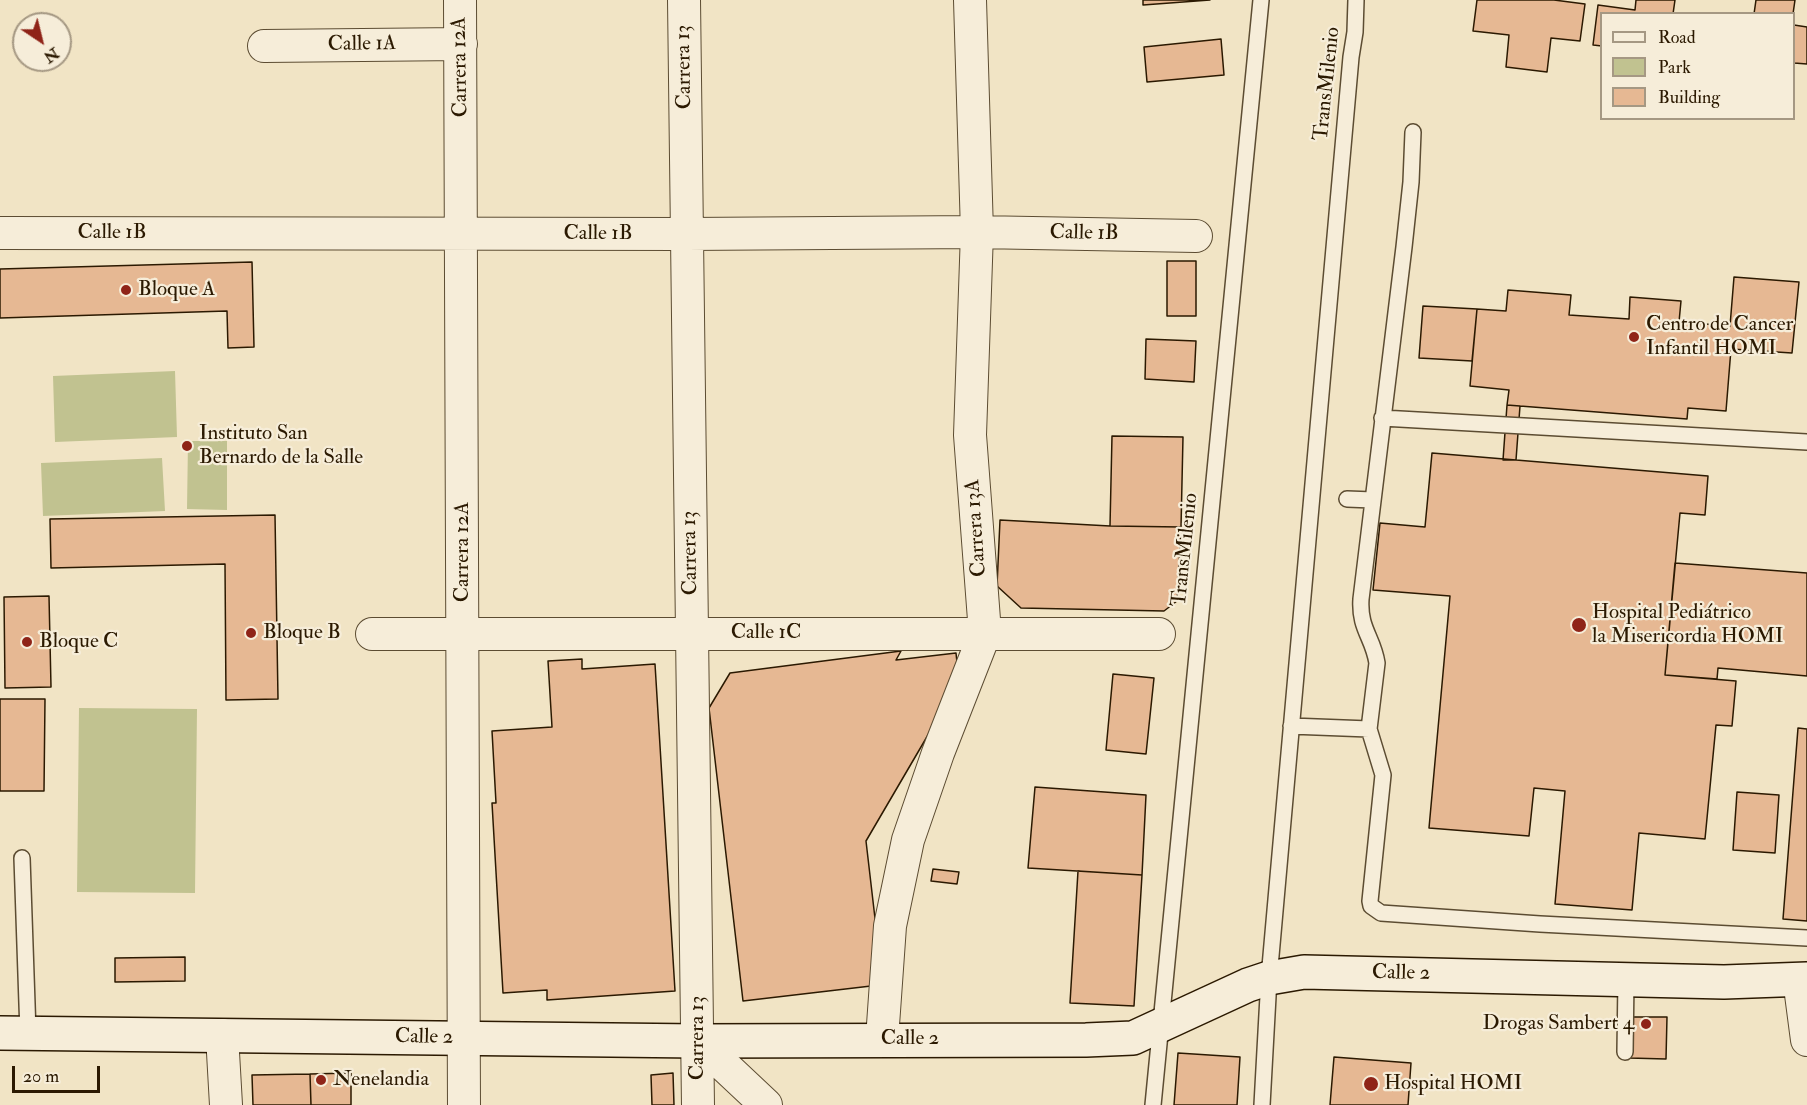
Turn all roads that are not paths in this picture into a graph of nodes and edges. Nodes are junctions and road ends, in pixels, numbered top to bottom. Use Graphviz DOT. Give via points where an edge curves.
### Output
graph roads {
  1 [pos="460,0"];
  2 [pos="684,0"];
  3 [pos="970,0"];
  4 [pos="1261,0"];
  5 [pos="1356,0"];
  6 [pos="461,44"];
  7 [pos="264,46"];
  8 [pos="1413,132"];
  9 [pos="977,232"];
  10 [pos="0,233"];
  11 [pos="462,234"];
  12 [pos="687,234"];
  13 [pos="1196,236"];
  14 [pos="1382,418"];
  15 [pos="1807,442"];
  16 [pos="1347,499"];
  17 [pos="1373,500"];
  18 [pos="692,633"];
  19 [pos="985,633"];
  20 [pos="372,634"];
  21 [pos="463,634"];
  22 [pos="1159,634"];
  23 [pos="1291,726"];
  24 [pos="1369,729"];
  25 [pos="22,858"];
  26 [pos="1807,938"];
  27 [pos="1269,978"];
  28 [pos="1626,979"];
  29 [pos="1803,979"];
  30 [pos="1161,1025"];
  31 [pos="14,1033"];
  32 [pos="222,1035"];
  33 [pos="464,1038"];
  34 [pos="882,1039"];
  35 [pos="1807,1040"];
  36 [pos="698,1041"];
  37 [pos="1625,1052"];
  38 [pos="226,1105"];
  39 [pos="464,1105"];
  40 [pos="698,1105"];
  41 [pos="766,1105"];
  42 [pos="1153,1105"];
  43 [pos="1262,1105"];
  1 -- 6 [label="street, Carrera 12A"];
  2 -- 12 [label="street, Carrera 13"];
  3 -- 9 [label="street, Carrera 13A"];
  4 -- 30 [label="lane, TransMilenio"];
  5 -- 23 [label="lane, TransMilenio"];
  6 -- 7 [label="street, Calle 1A"];
  6 -- 11 [label="street, Carrera 12A"];
  8 -- 14 [label="lane" via="1404,248"];
  9 -- 12 [label="street, Calle 1B"];
  9 -- 13 [label="street, Calle 1B"];
  9 -- 19 [label="street, Carrera 13A" via="970,435"];
  10 -- 11 [label="street, Calle 1B"];
  11 -- 12 [label="street, Calle 1B"];
  11 -- 21 [label="street, Carrera 12A"];
  12 -- 18 [label="street, Carrera 13"];
  14 -- 15 [label="lane"];
  14 -- 17 [label="lane"];
  16 -- 17 [label="lane"];
  17 -- 24 [label="lane" via="1360,612 1377,663"];
  18 -- 19 [label="street, Calle 1C"];
  18 -- 21 [label="street, Calle 1C"];
  18 -- 36 [label="street, Carrera 13"];
  19 -- 22 [label="street, Calle 1C"];
  19 -- 34 [label="street, Carrera 13A" via="908,840 890,926"];
  20 -- 21 [label="street, Calle 1C"];
  21 -- 33 [label="street, Carrera 12A"];
  23 -- 24 [label="lane"];
  23 -- 27 [label="lane, TransMilenio"];
  24 -- 26 [label="lane" via="1383,775 1370,901 1376,911"];
  25 -- 31 [label="lane"];
  27 -- 28 [label="street, Calle 2" via="1304,972"];
  27 -- 30 [label="street, Calle 2"];
  27 -- 43 [label="lane, TransMilenio"];
  28 -- 29 [label="street, Calle 2"];
  28 -- 37 [label="lane"];
  29 -- 35 [label="street"];
  30 -- 34 [label="street, Calle 2" via="1132,1038"];
  30 -- 42 [label="lane, TransMilenio"];
  31 -- 32 [label="street, Calle 2"];
  32 -- 33 [label="street, Calle 2"];
  32 -- 38 [label="street"];
  33 -- 36 [label="street, Calle 2"];
  33 -- 39 [label="street, Carrera 12A"];
  34 -- 36 [label="street, Calle 2"];
  36 -- 40 [label="street, Carrera 13"];
  36 -- 41 [label="street"];
}
